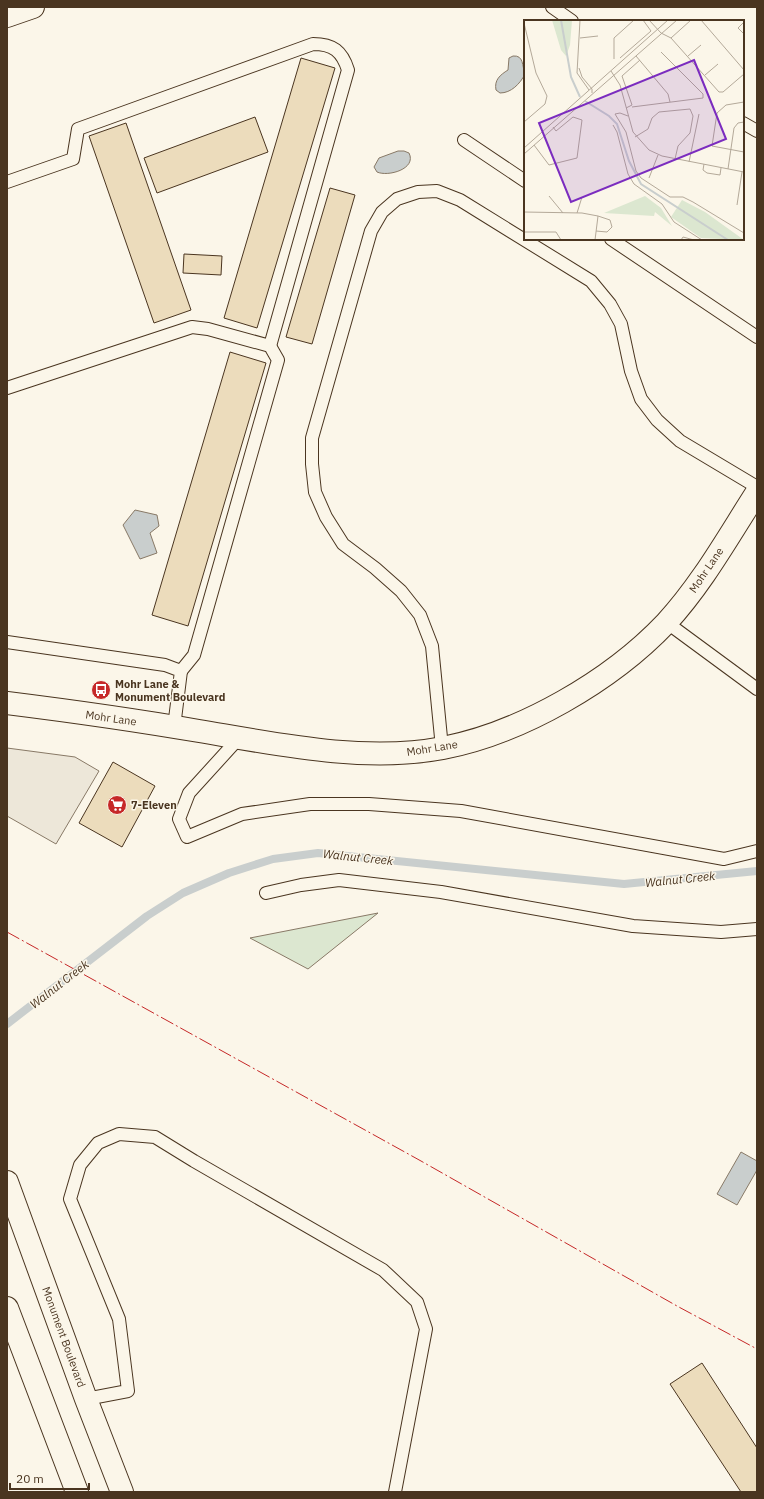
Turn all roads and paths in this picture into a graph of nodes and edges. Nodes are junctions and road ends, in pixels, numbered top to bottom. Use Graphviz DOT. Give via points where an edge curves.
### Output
graph roads {
  1 [pos="32,7"];
  2 [pos="552,7"];
  3 [pos="7,16"];
  4 [pos="571,20"];
  5 [pos="744,124"];
  6 [pos="757,131"];
  7 [pos="464,140"];
  8 [pos="524,180"];
  9 [pos="7,182"];
  10 [pos="524,240"];
  11 [pos="525,240"];
  12 [pos="612,240"];
  13 [pos="757,337"];
  14 [pos="270,346"];
  15 [pos="7,388"];
  16 [pos="757,488"];
  17 [pos="757,492"];
  18 [pos="666,622"];
  19 [pos="7,642"];
  20 [pos="181,671"];
  21 [pos="757,689"];
  22 [pos="7,703"];
  23 [pos="174,727"];
  24 [pos="239,738"];
  25 [pos="442,748"];
  26 [pos="757,851"];
  27 [pos="266,893"];
  28 [pos="757,929"];
  29 [pos="7,1182"];
  30 [pos="7,1308"];
  31 [pos="86,1399"];
  32 [pos="77,1492"];
  33 [pos="122,1492"];
  34 [pos="395,1492"];
  1 -- 3 [label="street"];
  2 -- 4 [label="lane"];
  5 -- 6 [label="lane"];
  7 -- 8 [label="lane"];
  9 -- 14 [label="lane" via="73,159 78,129 313,44 325,44 335,49 345,59 348,70"];
  10 -- 25 [label="lane" via="460,200 437,191 418,192 397,199 382,212 372,231 312,438 315,492 326,517 344,544 401,591 420,615 432,646"];
  11 -- 16 [label="lane" via="591,281 610,304 621,324 631,371 641,399 657,420 680,441"];
  12 -- 13 [label="lane"];
  14 -- 15 [label="lane" via="192,327"];
  14 -- 20 [label="lane" via="278,360 194,655"];
  17 -- 18 [label="street, Mohr Lane" via="694,590"];
  18 -- 21 [label="lane"];
  18 -- 25 [label="street, Mohr Lane" via="636,652 603,677 544,712 505,730"];
  19 -- 20 [label="lane" via="166,665"];
  20 -- 23 [label="lane"];
  22 -- 23 [label="street, Mohr Lane"];
  23 -- 24 [label="street, Mohr Lane"];
  24 -- 25 [label="street, Mohr Lane" via="328,751 394,753"];
  24 -- 26 [label="lane" via="189,793 179,819 187,838 242,814 310,804 369,804 461,811 724,859"];
  27 -- 28 [label="lane" via="339,880 441,892 633,926 721,932"];
  29 -- 31 [label="street, Monument Boulevard"];
  30 -- 32 [label="street"];
  31 -- 33 [label="street, Monument Boulevard"];
  31 -- 34 [label="lane" via="128,1391 119,1319 70,1199 80,1165 98,1143 119,1134 155,1136 194,1162 383,1270 417,1302 426,1329"];
}
